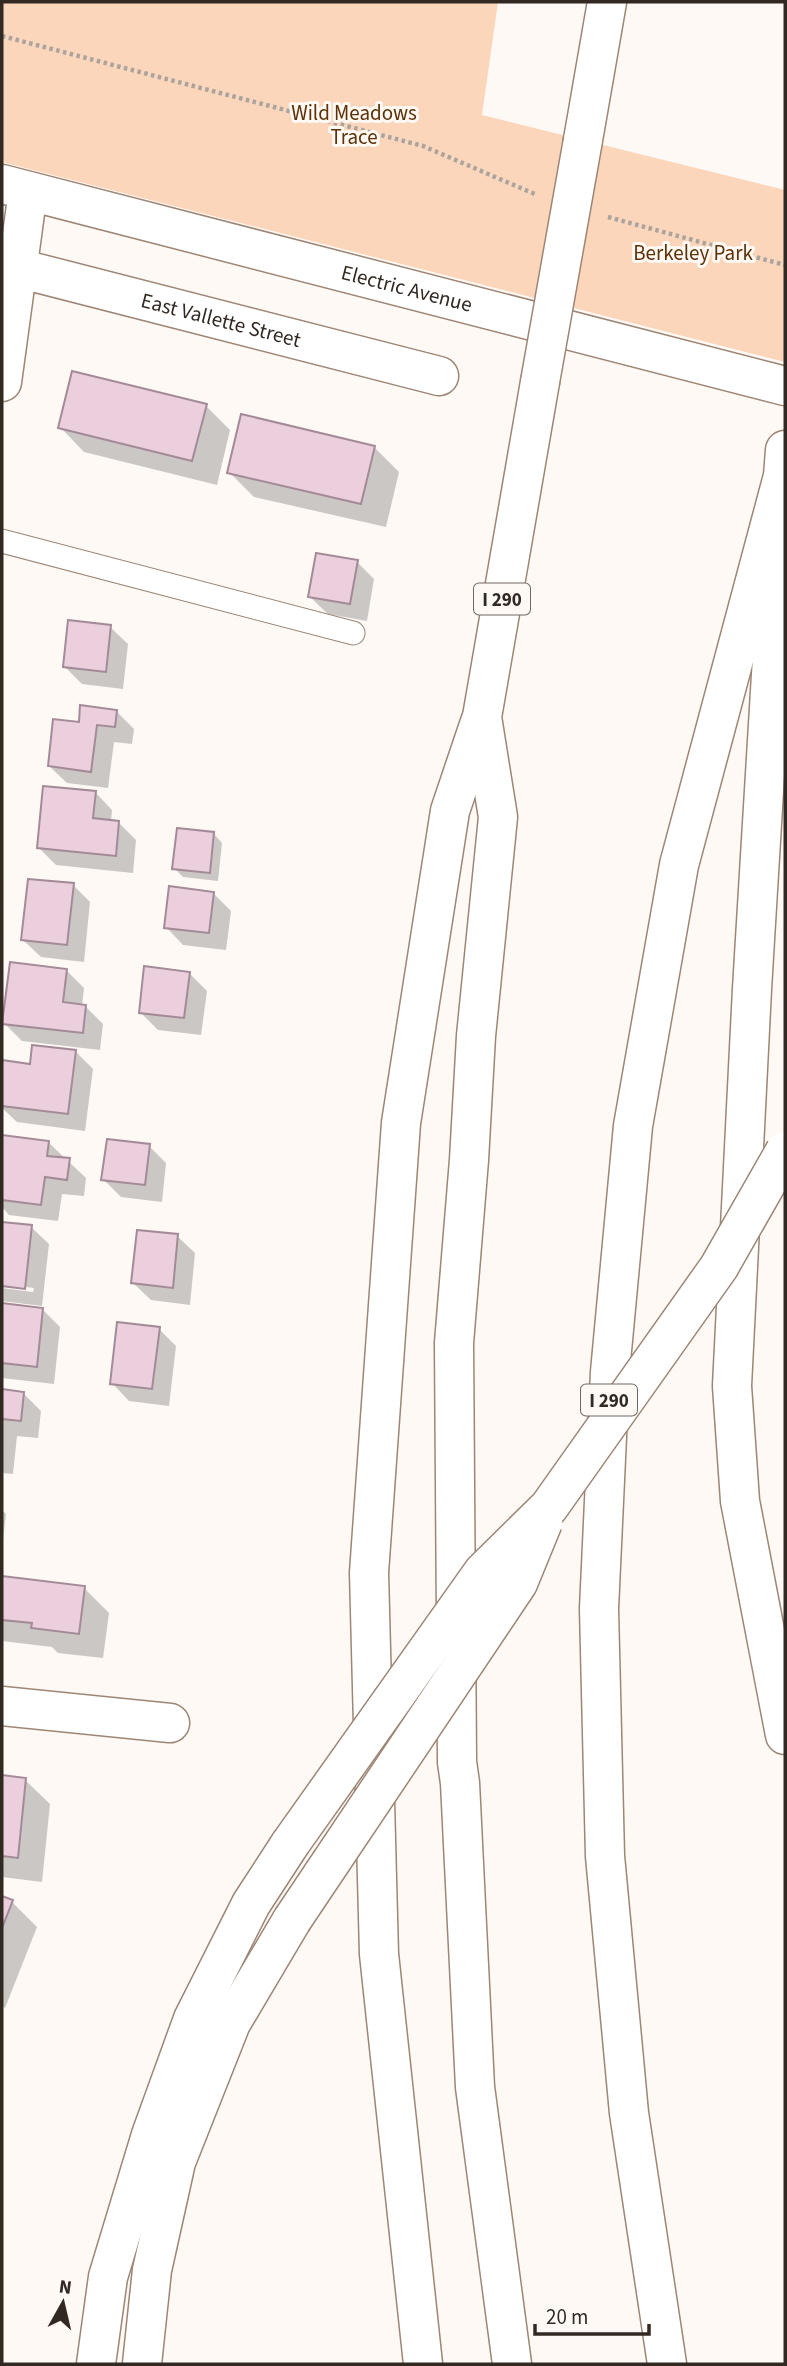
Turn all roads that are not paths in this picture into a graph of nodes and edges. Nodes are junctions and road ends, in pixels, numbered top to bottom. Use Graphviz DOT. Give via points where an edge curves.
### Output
graph roads {
  1 [pos="607,2"];
  2 [pos="15,188"];
  3 [pos="10,266"];
  4 [pos="439,376"];
  5 [pos="2,382"];
  6 [pos="785,386"];
  7 [pos="784,463"];
  8 [pos="2,541"];
  9 [pos="353,633"];
  10 [pos="482,716"];
  11 [pos="785,1151"];
  12 [pos="549,1507"];
  13 [pos="2,1706"];
  14 [pos="170,1723"];
  15 [pos="785,1735"];
  16 [pos="96,2364"];
  17 [pos="142,2364"];
  18 [pos="423,2364"];
  19 [pos="512,2364"];
  20 [pos="667,2364"];
  1 -- 10 [label="main road, I 290, bridge"];
  2 -- 3 [label="main road"];
  2 -- 6 [label="main road, Electric Avenue"];
  3 -- 4 [label="main road, East Vallette Street"];
  3 -- 5 [label="main road"];
  7 -- 15 [label="main road" via="732,1386 740,1502"];
  7 -- 20 [label="main road, I 290" via="679,865 633,1126 610,1372 598,1609 605,1856 629,2113"];
  8 -- 9 [label="lane"];
  10 -- 18 [label="main road" via="450,811 401,1123 369,1573 379,1954"];
  10 -- 19 [label="main road, I 290" via="498,817 454,1343 457,1762 475,2087"];
  11 -- 12 [label="main road, bridge" via="719,1267"];
  12 -- 16 [label="main road, bridge" via="483,1572 251,1904 193,2018 151,2135 108,2277"];
  12 -- 17 [label="main road, bridge" via="519,1583 292,1920 231,2023 176,2162 152,2270"];
  13 -- 14 [label="main road"];
}
